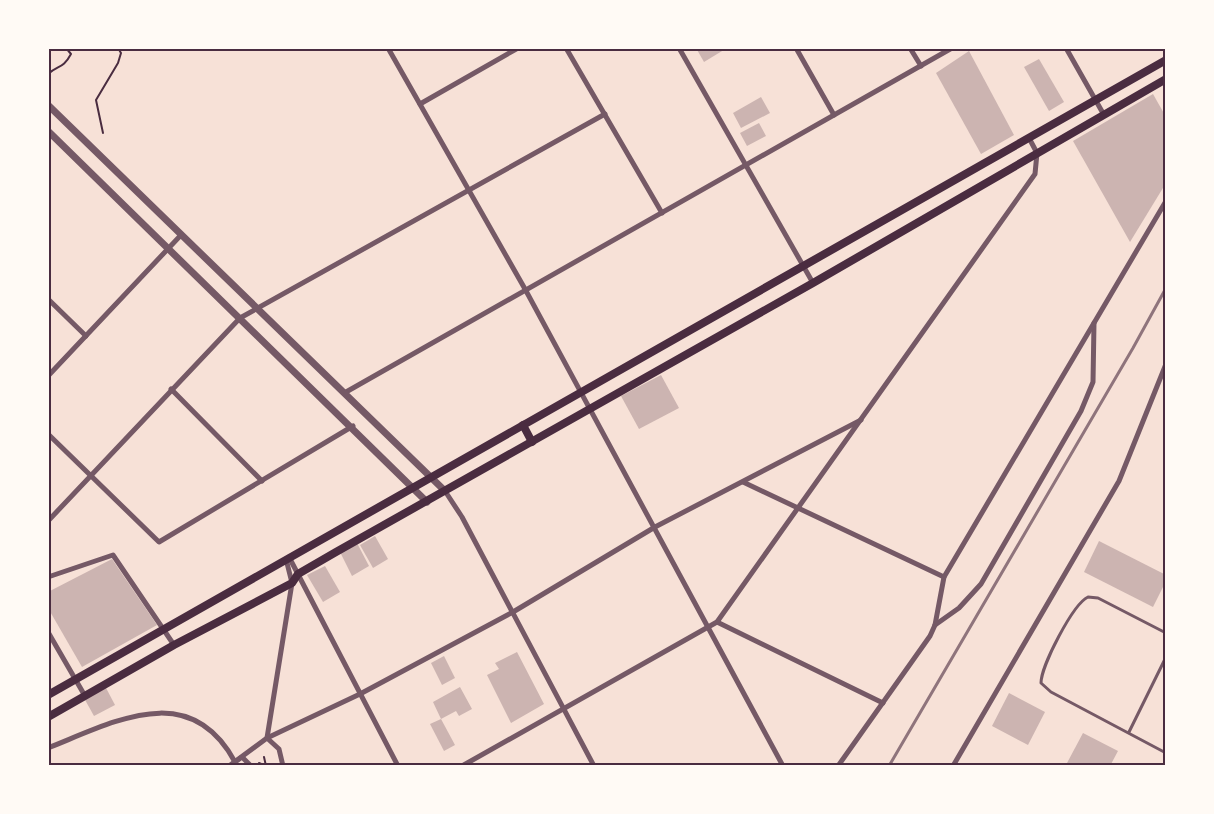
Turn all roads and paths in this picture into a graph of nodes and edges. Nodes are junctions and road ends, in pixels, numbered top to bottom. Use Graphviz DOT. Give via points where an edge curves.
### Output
graph roads {
  1 [pos="59,48"];
  2 [pos="66,48"];
  3 [pos="89,48"];
  4 [pos="97,48"];
  5 [pos="118,48"];
  6 [pos="388,48"];
  7 [pos="518,48"];
  8 [pos="566,48"];
  9 [pos="679,48"];
  10 [pos="796,48"];
  11 [pos="910,48"];
  12 [pos="952,48"];
  13 [pos="1066,48"];
  14 [pos="48,49"];
  15 [pos="1166,60"];
  16 [pos="921,66"];
  17 [pos="48,74"];
  18 [pos="1166,79"];
  19 [pos="1096,100"];
  20 [pos="420,104"];
  21 [pos="48,105"];
  22 [pos="604,114"];
  23 [pos="1104,115"];
  24 [pos="834,116"];
  25 [pos="48,131"];
  26 [pos="103,133"];
  27 [pos="1029,138"];
  28 [pos="1037,153"];
  29 [pos="747,165"];
  30 [pos="469,190"];
  31 [pos="1166,201"];
  32 [pos="662,213"];
  33 [pos="181,235"];
  34 [pos="170,248"];
  35 [pos="803,266"];
  36 [pos="813,284"];
  37 [pos="525,289"];
  38 [pos="48,299"];
  39 [pos="257,309"];
  40 [pos="240,318"];
  41 [pos="1094,323"];
  42 [pos="86,336"];
  43 [pos="1166,364"];
  44 [pos="48,376"];
  45 [pos="171,389"];
  46 [pos="346,392"];
  47 [pos="581,392"];
  48 [pos="590,409"];
  49 [pos="864,418"];
  50 [pos="523,425"];
  51 [pos="353,426"];
  52 [pos="48,434"];
  53 [pos="532,442"];
  54 [pos="91,476"];
  55 [pos="432,477"];
  56 [pos="262,481"];
  57 [pos="743,482"];
  58 [pos="414,487"];
  59 [pos="446,491"];
  60 [pos="427,502"];
  61 [pos="798,508"];
  62 [pos="48,522"];
  63 [pos="656,527"];
  64 [pos="288,558"];
  65 [pos="298,574"];
  66 [pos="48,577"];
  67 [pos="944,577"];
  68 [pos="292,583"];
  69 [pos="513,612"];
  70 [pos="717,622"];
  71 [pos="935,625"];
  72 [pos="709,626"];
  73 [pos="165,628"];
  74 [pos="48,632"];
  75 [pos="1166,633"];
  76 [pos="174,645"];
  77 [pos="1166,657"];
  78 [pos="75,679"];
  79 [pos="360,694"];
  80 [pos="48,695"];
  81 [pos="85,696"];
  82 [pos="883,703"];
  83 [pos="564,708"];
  84 [pos="48,717"];
  85 [pos="1129,732"];
  86 [pos="267,738"];
  87 [pos="48,748"];
  88 [pos="1166,753"];
  89 [pos="264,757"];
  90 [pos="235,762"];
  91 [pos="254,764"];
  92 [pos="229,766"];
  93 [pos="283,766"];
  94 [pos="398,766"];
  95 [pos="462,766"];
  96 [pos="594,766"];
  97 [pos="783,766"];
  98 [pos="838,766"];
  99 [pos="953,766"];
  1 -- 14 [label="path"];
  2 -- 17 [label="path" via="70,57 61,68"];
  3 -- 4 [label="path"];
  5 -- 26 [label="path" via="118,63 96,100"];
  6 -- 20 [label="street"];
  7 -- 20 [label="street"];
  8 -- 22 [label="street"];
  9 -- 29 [label="street"];
  10 -- 24 [label="street"];
  11 -- 16 [label="street"];
  12 -- 16 [label="street"];
  13 -- 19 [label="street"];
  15 -- 19 [label="main road"];
  16 -- 24 [label="street"];
  18 -- 23 [label="main road"];
  19 -- 23 [label="street"];
  19 -- 27 [label="main road"];
  20 -- 30 [label="street"];
  21 -- 33 [label="street"];
  22 -- 30 [label="street"];
  22 -- 32 [label="street"];
  23 -- 28 [label="main road"];
  24 -- 29 [label="street"];
  25 -- 34 [label="street"];
  27 -- 28 [label="street"];
  27 -- 35 [label="main road"];
  28 -- 36 [label="main road"];
  28 -- 49 [label="street" via="1035,174"];
  29 -- 32 [label="street"];
  29 -- 35 [label="street"];
  30 -- 37 [label="street"];
  30 -- 39 [label="street"];
  31 -- 41 [label="street"];
  32 -- 37 [label="street"];
  33 -- 34 [label="street"];
  33 -- 39 [label="street"];
  34 -- 40 [label="street"];
  34 -- 42 [label="street"];
  35 -- 36 [label="street"];
  35 -- 47 [label="main road"];
  36 -- 48 [label="main road"];
  37 -- 46 [label="street"];
  37 -- 47 [label="street"];
  38 -- 42 [label="street"];
  39 -- 40 [label="street"];
  39 -- 46 [label="street"];
  40 -- 45 [label="street"];
  40 -- 51 [label="street"];
  41 -- 67 [label="street"];
  41 -- 71 [label="street" via="1093,382 1081,411 981,584 959,608"];
  42 -- 44 [label="street"];
  43 -- 99 [label="street" via="1119,481"];
  45 -- 54 [label="street"];
  45 -- 56 [label="street"];
  46 -- 55 [label="street"];
  47 -- 48 [label="street"];
  47 -- 50 [label="main road"];
  48 -- 53 [label="main road"];
  48 -- 63 [label="street"];
  49 -- 57 [label="street"];
  49 -- 61 [label="street"];
  50 -- 53 [label="main road"];
  50 -- 55 [label="main road"];
  51 -- 56 [label="street"];
  51 -- 58 [label="street"];
  52 -- 54 [label="street"];
  53 -- 59 [label="main road"];
  54 -- 56 [label="street" via="159,542"];
  54 -- 62 [label="street"];
  55 -- 58 [label="main road"];
  55 -- 59 [label="street"];
  57 -- 61 [label="street"];
  57 -- 63 [label="street"];
  58 -- 60 [label="street"];
  58 -- 64 [label="main road"];
  59 -- 60 [label="main road"];
  59 -- 69 [label="street"];
  60 -- 65 [label="main road"];
  61 -- 67 [label="street"];
  61 -- 70 [label="street"];
  63 -- 69 [label="street"];
  63 -- 72 [label="street"];
  64 -- 65 [label="street"];
  64 -- 68 [label="street"];
  64 -- 73 [label="main road"];
  65 -- 68 [label="main road"];
  65 -- 79 [label="street"];
  66 -- 73 [label="street" via="113,555"];
  67 -- 71 [label="street"];
  68 -- 76 [label="main road"];
  68 -- 86 [label="street"];
  69 -- 79 [label="street"];
  69 -- 83 [label="street"];
  70 -- 72 [label="street"];
  70 -- 82 [label="street"];
  71 -- 82 [label="street"];
  72 -- 83 [label="street"];
  72 -- 97 [label="street"];
  73 -- 76 [label="street"];
  73 -- 78 [label="main road"];
  74 -- 78 [label="street"];
  75 -- 85 [label="lane" via="1098,598 1088,597 1072,614 1043,669 1041,683 1045,688"];
  76 -- 81 [label="main road"];
  77 -- 85 [label="lane"];
  78 -- 80 [label="main road"];
  78 -- 81 [label="street"];
  79 -- 86 [label="street"];
  79 -- 94 [label="street"];
  81 -- 84 [label="main road"];
  82 -- 98 [label="street"];
  83 -- 95 [label="street"];
  83 -- 96 [label="street"];
  85 -- 88 [label="lane"];
  86 -- 90 [label="street"];
  86 -- 93 [label="street" via="279,749"];
  87 -- 90 [label="street" via="124,719 156,712 178,713 197,720 224,741"];
  89 -- 91 [label="path" via="266,766"];
  90 -- 91 [label="street" via="242,757"];
  90 -- 92 [label="street"];
}
